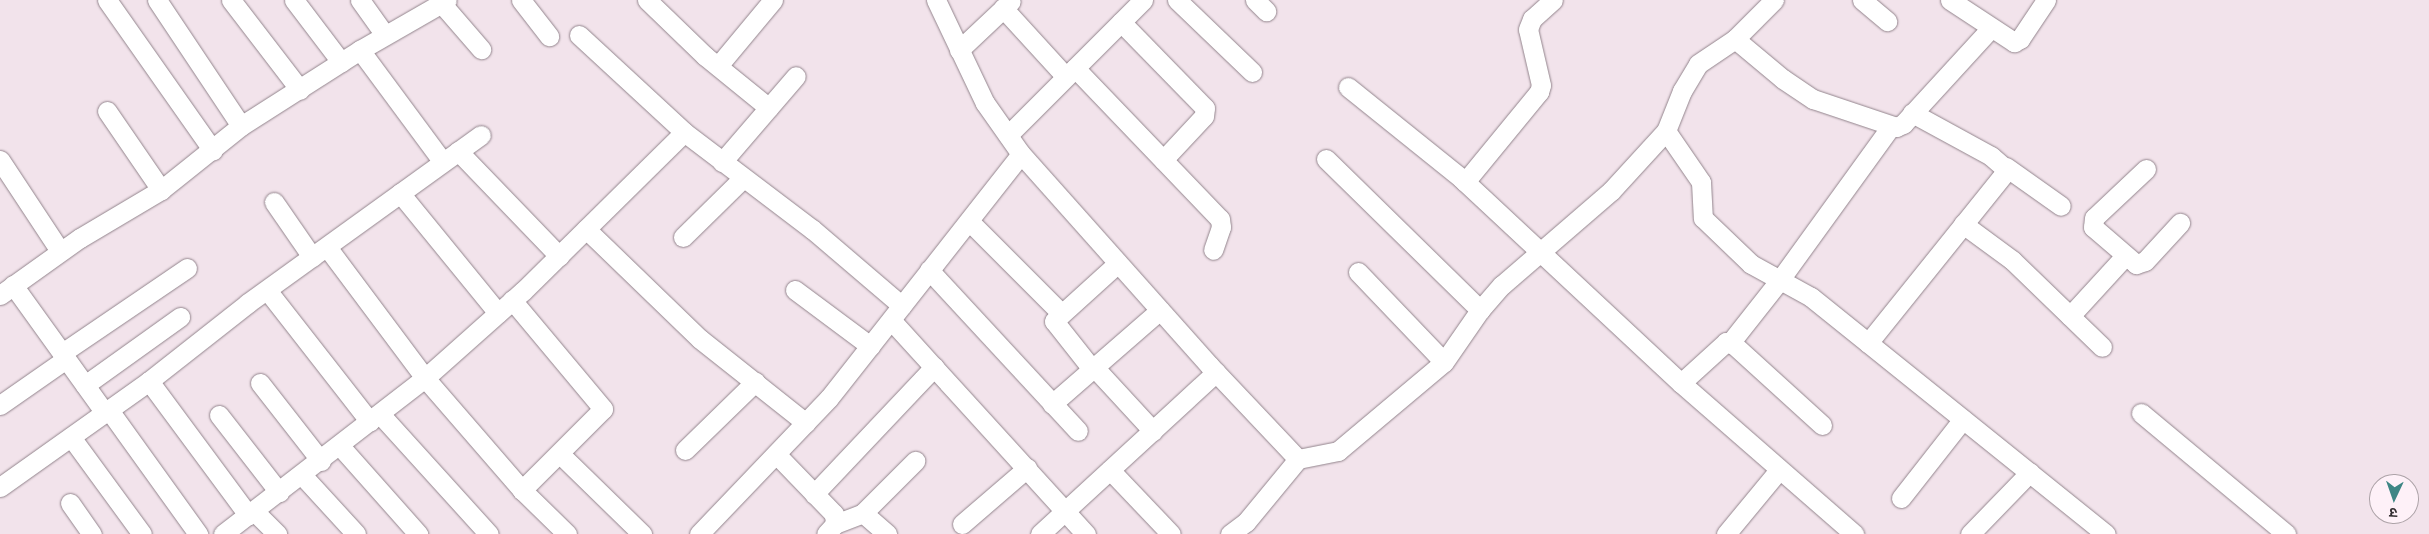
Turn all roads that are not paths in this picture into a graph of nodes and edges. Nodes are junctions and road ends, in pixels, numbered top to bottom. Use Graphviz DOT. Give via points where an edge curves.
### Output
graph roads {
  1 [pos="107,0"];
  2 [pos="157,0"];
  3 [pos="231,0"];
  4 [pos="294,0"];
  5 [pos="360,0"];
  6 [pos="521,0"];
  7 [pos="647,0"];
  8 [pos="773,0"];
  9 [pos="936,0"];
  10 [pos="1143,0"];
  11 [pos="1177,0"];
  12 [pos="1553,0"];
  13 [pos="1774,0"];
  14 [pos="1862,0"];
  15 [pos="1950,0"];
  16 [pos="2046,0"];
  17 [pos="445,2"];
  18 [pos="1008,4"];
  19 [pos="1887,21"];
  20 [pos="1121,22"];
  21 [pos="1990,28"];
  22 [pos="385,35"];
  23 [pos="579,35"];
  24 [pos="549,36"];
  25 [pos="1735,39"];
  26 [pos="481,49"];
  27 [pos="360,50"];
  28 [pos="958,50"];
  29 [pos="341,62"];
  30 [pos="718,66"];
  31 [pos="1252,72"];
  32 [pos="1070,73"];
  33 [pos="796,76"];
  34 [pos="1348,87"];
  35 [pos="300,90"];
  36 [pos="769,108"];
  37 [pos="107,111"];
  38 [pos="1912,113"];
  39 [pos="241,126"];
  40 [pos="1890,126"];
  41 [pos="684,132"];
  42 [pos="1666,132"];
  43 [pos="480,135"];
  44 [pos="1008,135"];
  45 [pos="213,151"];
  46 [pos="458,151"];
  47 [pos="1021,154"];
  48 [pos="1326,159"];
  49 [pos="0,160"];
  50 [pos="1163,160"];
  51 [pos="443,162"];
  52 [pos="722,162"];
  53 [pos="2006,167"];
  54 [pos="2146,169"];
  55 [pos="743,178"];
  56 [pos="1464,182"];
  57 [pos="160,190"];
  58 [pos="400,193"];
  59 [pos="274,202"];
  60 [pos="2061,206"];
  61 [pos="969,220"];
  62 [pos="2180,223"];
  63 [pos="1963,224"];
  64 [pos="586,229"];
  65 [pos="683,237"];
  66 [pos="1214,250"];
  67 [pos="60,252"];
  68 [pos="319,252"];
  69 [pos="1540,254"];
  70 [pos="558,256"];
  71 [pos="2125,256"];
  72 [pos="1118,263"];
  73 [pos="187,268"];
  74 [pos="930,270"];
  75 [pos="1358,272"];
  76 [pos="1779,281"];
  77 [pos="7,290"];
  78 [pos="267,290"];
  79 [pos="796,290"];
  80 [pos="512,300"];
  81 [pos="1160,310"];
  82 [pos="1480,310"];
  83 [pos="498,313"];
  84 [pos="896,313"];
  85 [pos="1061,313"];
  86 [pos="2070,316"];
  87 [pos="180,317"];
  88 [pos="1730,343"];
  89 [pos="1868,343"];
  90 [pos="870,346"];
  91 [pos="2102,347"];
  92 [pos="64,356"];
  93 [pos="1444,362"];
  94 [pos="934,367"];
  95 [pos="1093,368"];
  96 [pos="1216,372"];
  97 [pos="425,378"];
  98 [pos="149,381"];
  99 [pos="755,382"];
  100 [pos="1681,382"];
  101 [pos="260,383"];
  102 [pos="85,385"];
  103 [pos="1052,404"];
  104 [pos="0,405"];
  105 [pos="107,411"];
  106 [pos="2141,413"];
  107 [pos="218,416"];
  108 [pos="375,418"];
  109 [pos="1963,419"];
  110 [pos="806,423"];
  111 [pos="1822,424"];
  112 [pos="1078,431"];
  113 [pos="1153,431"];
  114 [pos="71,437"];
  115 [pos="340,446"];
  116 [pos="686,450"];
  117 [pos="560,454"];
  118 [pos="776,454"];
  119 [pos="1298,458"];
  120 [pos="320,461"];
  121 [pos="915,461"];
  122 [pos="1027,468"];
  123 [pos="1110,470"];
  124 [pos="1779,470"];
  125 [pos="2030,472"];
  126 [pos="302,475"];
  127 [pos="0,487"];
  128 [pos="522,490"];
  129 [pos="279,492"];
  130 [pos="814,494"];
  131 [pos="1901,498"];
  132 [pos="70,502"];
  133 [pos="1066,512"];
  134 [pos="251,513"];
  135 [pos="863,513"];
  136 [pos="962,524"];
  137 [pos="830,529"];
  138 [pos="92,534"];
  139 [pos="142,534"];
  140 [pos="198,534"];
  141 [pos="223,534"];
  142 [pos="276,534"];
  143 [pos="356,534"];
  144 [pos="418,534"];
  145 [pos="489,534"];
  146 [pos="567,534"];
  147 [pos="642,534"];
  148 [pos="699,534"];
  149 [pos="887,534"];
  150 [pos="1040,534"];
  151 [pos="1086,534"];
  152 [pos="1171,534"];
  153 [pos="1230,534"];
  154 [pos="1726,534"];
  155 [pos="1854,534"];
  156 [pos="1970,534"];
  157 [pos="2106,534"];
  158 [pos="2286,534"];
  1 -- 45 [label="street"];
  2 -- 39 [label="street"];
  3 -- 35 [label="street"];
  4 -- 29 [label="street"];
  5 -- 22 [label="street"];
  6 -- 24 [label="street"];
  7 -- 30 [label="street"];
  8 -- 30 [label="street"];
  9 -- 28 [label="street"];
  10 -- 20 [label="street"];
  11 -- 31 [label="street"];
  12 -- 56 [label="street" via="1532,19 1528,29 1541,85 1539,92"];
  13 -- 25 [label="street"];
  14 -- 19 [label="street"];
  15 -- 21 [label="street"];
  16 -- 21 [label="street" via="2017,41"];
  17 -- 22 [label="street"];
  17 -- 26 [label="street"];
  18 -- 28 [label="street"];
  18 -- 32 [label="street"];
  20 -- 32 [label="street"];
  20 -- 50 [label="street" via="1205,108 1204,116"];
  21 -- 38 [label="street"];
  22 -- 27 [label="street"];
  23 -- 41 [label="street"];
  25 -- 40 [label="street" via="1801,92"];
  25 -- 42 [label="street" via="1698,64 1682,91"];
  27 -- 29 [label="street"];
  27 -- 51 [label="street"];
  28 -- 44 [label="street" via="985,103"];
  29 -- 35 [label="street"];
  30 -- 36 [label="street"];
  32 -- 44 [label="street"];
  32 -- 50 [label="street"];
  33 -- 36 [label="street"];
  34 -- 56 [label="street"];
  35 -- 39 [label="street"];
  36 -- 52 [label="street"];
  37 -- 57 [label="street"];
  38 -- 40 [label="street" via="1900,126"];
  38 -- 53 [label="street"];
  39 -- 45 [label="street"];
  40 -- 76 [label="street"];
  41 -- 52 [label="street"];
  41 -- 64 [label="street"];
  42 -- 69 [label="street" via="1611,191"];
  42 -- 76 [label="street" via="1701,182 1703,218 1751,264"];
  43 -- 46 [label="street"];
  44 -- 47 [label="street"];
  45 -- 57 [label="street"];
  46 -- 51 [label="street"];
  46 -- 70 [label="street"];
  47 -- 61 [label="street"];
  47 -- 72 [label="street"];
  48 -- 82 [label="street"];
  49 -- 67 [label="street"];
  50 -- 66 [label="street" via="1220,219 1221,227"];
  51 -- 58 [label="street"];
  52 -- 55 [label="street"];
  53 -- 60 [label="street"];
  53 -- 63 [label="street" via="2006,173"];
  54 -- 71 [label="street" via="2092,223"];
  55 -- 65 [label="street"];
  55 -- 84 [label="street" via="812,229"];
  56 -- 69 [label="street"];
  57 -- 67 [label="street"];
  58 -- 68 [label="street"];
  58 -- 83 [label="street"];
  59 -- 68 [label="street"];
  61 -- 74 [label="street"];
  61 -- 85 [label="street"];
  62 -- 71 [label="street" via="2141,264"];
  63 -- 86 [label="street" via="2012,260"];
  63 -- 89 [label="street"];
  64 -- 70 [label="street"];
  64 -- 99 [label="street" via="695,334"];
  67 -- 77 [label="street"];
  68 -- 78 [label="street"];
  68 -- 97 [label="street"];
  69 -- 82 [label="street" via="1502,285"];
  69 -- 100 [label="street"];
  70 -- 80 [label="street"];
  71 -- 86 [label="street"];
  72 -- 81 [label="street"];
  72 -- 85 [label="street"];
  73 -- 92 [label="street"];
  74 -- 84 [label="street"];
  74 -- 103 [label="street"];
  75 -- 93 [label="street"];
  76 -- 88 [label="street"];
  76 -- 89 [label="street" via="1811,297"];
  77 -- 92 [label="street"];
  78 -- 98 [label="street"];
  78 -- 108 [label="street"];
  79 -- 90 [label="street"];
  80 -- 83 [label="street"];
  80 -- 117 [label="street" via="603,405 601,415"];
  81 -- 95 [label="street"];
  81 -- 96 [label="street"];
  82 -- 93 [label="street"];
  83 -- 97 [label="street"];
  84 -- 90 [label="street"];
  84 -- 94 [label="street"];
  85 -- 95 [label="street" via="1055,325"];
  86 -- 91 [label="street"];
  87 -- 102 [label="street"];
  88 -- 100 [label="street" via="1722,343"];
  88 -- 111 [label="street"];
  89 -- 109 [label="street"];
  90 -- 110 [label="street"];
  92 -- 102 [label="street"];
  92 -- 104 [label="street"];
  93 -- 119 [label="street" via="1338,451"];
  94 -- 122 [label="street"];
  94 -- 130 [label="street"];
  95 -- 103 [label="street"];
  95 -- 113 [label="street"];
  96 -- 113 [label="street"];
  96 -- 119 [label="street"];
  97 -- 108 [label="street"];
  97 -- 128 [label="street"];
  98 -- 105 [label="street"];
  98 -- 134 [label="street"];
  99 -- 110 [label="street"];
  99 -- 116 [label="street"];
  100 -- 124 [label="street"];
  101 -- 120 [label="street"];
  102 -- 105 [label="street"];
  103 -- 112 [label="street"];
  105 -- 114 [label="street"];
  105 -- 140 [label="street"];
  106 -- 158 [label="street"];
  107 -- 129 [label="street"];
  108 -- 115 [label="street"];
  108 -- 145 [label="street"];
  109 -- 125 [label="street"];
  109 -- 131 [label="street"];
  110 -- 118 [label="street"];
  113 -- 123 [label="street"];
  114 -- 127 [label="street"];
  114 -- 139 [label="street"];
  115 -- 120 [label="street"];
  115 -- 144 [label="street"];
  117 -- 128 [label="street"];
  117 -- 147 [label="street"];
  118 -- 130 [label="street"];
  118 -- 148 [label="street"];
  119 -- 153 [label="street" via="1246,522"];
  120 -- 126 [label="street"];
  121 -- 135 [label="street"];
  122 -- 133 [label="street"];
  122 -- 136 [label="street"];
  123 -- 133 [label="street"];
  123 -- 152 [label="street"];
  124 -- 154 [label="street"];
  124 -- 155 [label="street"];
  125 -- 156 [label="street"];
  125 -- 157 [label="street"];
  126 -- 129 [label="street"];
  126 -- 143 [label="street"];
  128 -- 146 [label="street"];
  129 -- 134 [label="street"];
  130 -- 137 [label="street" via="834,514"];
  132 -- 138 [label="street"];
  133 -- 150 [label="street"];
  133 -- 151 [label="street"];
  134 -- 141 [label="street"];
  134 -- 142 [label="street"];
  135 -- 137 [label="street"];
  135 -- 149 [label="street"];
}
